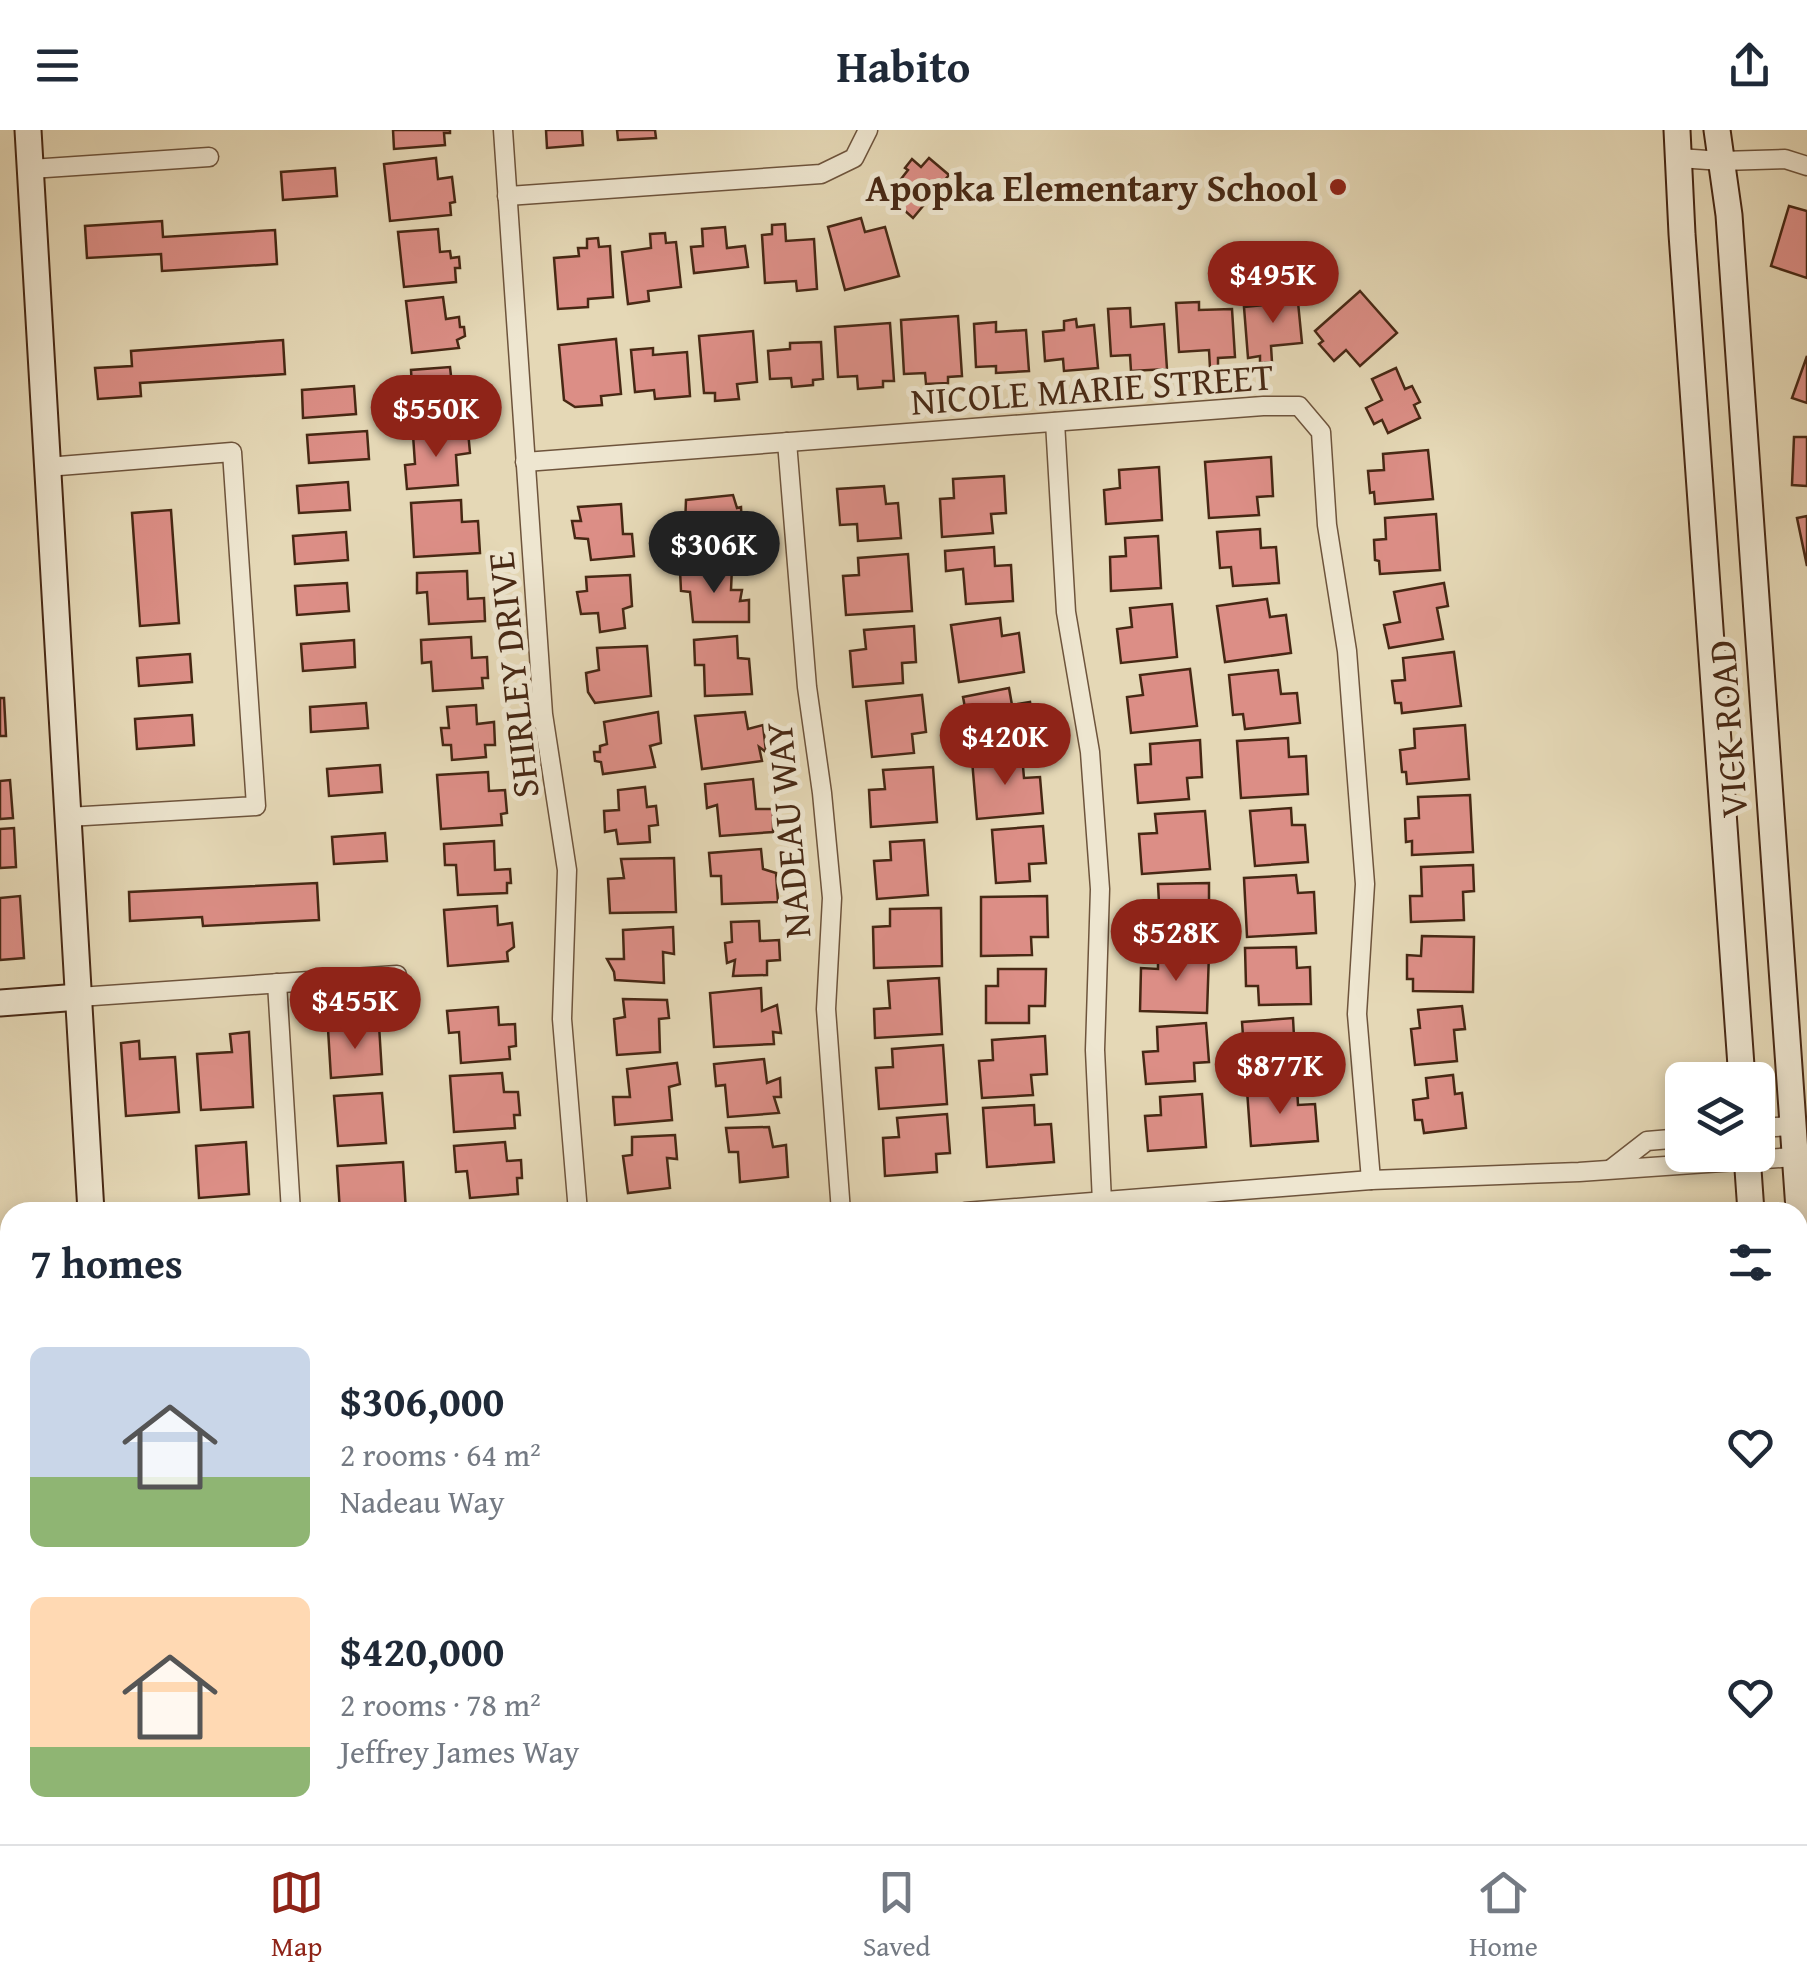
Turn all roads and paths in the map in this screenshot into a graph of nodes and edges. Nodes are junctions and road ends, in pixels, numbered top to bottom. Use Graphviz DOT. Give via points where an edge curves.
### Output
graph roads {
  1 [pos="28,130"];
  2 [pos="503,130"];
  3 [pos="868,130"];
  4 [pos="1678,130"];
  5 [pos="1717,130"];
  6 [pos="210,157"];
  7 [pos="1679,158"];
  8 [pos="1722,160"];
  9 [pos="1807,166"];
  10 [pos="31,169"];
  11 [pos="508,196"];
  12 [pos="1055,422"];
  13 [pos="787,442"];
  14 [pos="526,462"];
  15 [pos="47,467"];
  16 [pos="68,817"];
  17 [pos="397,975"];
  18 [pos="276,983"];
  19 [pos="78,997"];
  20 [pos="0,1003"];
  21 [pos="1741,1062"];
  22 [pos="1792,1126"];
  23 [pos="1775,1127"];
  24 [pos="1665,1139"];
  25 [pos="1775,1157"];
  26 [pos="1794,1157"];
  27 [pos="1665,1165"];
  28 [pos="1611,1170"];
  29 [pos="1748,1172"];
  30 [pos="1371,1180"];
  31 [pos="91,1202"];
  32 [pos="291,1202"];
  33 [pos="577,1202"];
  34 [pos="840,1202"];
  35 [pos="1102,1202"];
  36 [pos="1750,1202"];
  37 [pos="1798,1202"];
  1 -- 10 [label="street"];
  2 -- 11 [label="street, SHIRLEY DRIVE"];
  3 -- 11 [label="street" via="854,158 821,174"];
  4 -- 7 [label="street, VICK ROAD"];
  5 -- 8 [label="street, VICK ROAD"];
  6 -- 10 [label="street"];
  7 -- 8 [label="street"];
  7 -- 21 [label="street, VICK ROAD"];
  8 -- 9 [label="street" via="1786,159"];
  8 -- 22 [label="street, VICK ROAD"];
  10 -- 15 [label="street"];
  11 -- 14 [label="street, SHIRLEY DRIVE"];
  12 -- 13 [label="street, NICOLE MARIE STREET"];
  12 -- 30 [label="street, NICOLE MARIE STREET" via="1300,406 1321,432 1365,884 1357,1014"];
  12 -- 35 [label="street" via="1066,612 1090,752 1100,888 1094,1050"];
  13 -- 14 [label="street, NICOLE MARIE STREET"];
  13 -- 34 [label="street, NADEAU WAY" via="806,687 832,898 826,1009"];
  14 -- 33 [label="street, SHIRLEY DRIVE" via="543,714 567,870 562,1019"];
  15 -- 16 [label="street"];
  15 -- 16 [label="street" via="232,452 256,806"];
  16 -- 19 [label="street"];
  17 -- 18 [label="street"];
  18 -- 19 [label="street"];
  18 -- 32 [label="street"];
  19 -- 20 [label="street"];
  19 -- 31 [label="street"];
  22 -- 23 [label="street"];
  22 -- 26 [label="street, VICK ROAD"];
  24 -- 28 [label="street" via="1647,1141"];
  25 -- 26 [label="street"];
  26 -- 37 [label="street, VICK ROAD"];
  27 -- 28 [label="street"];
  28 -- 30 [label="street"];
  29 -- 36 [label="street"];
  30 -- 35 [label="street"];
}
